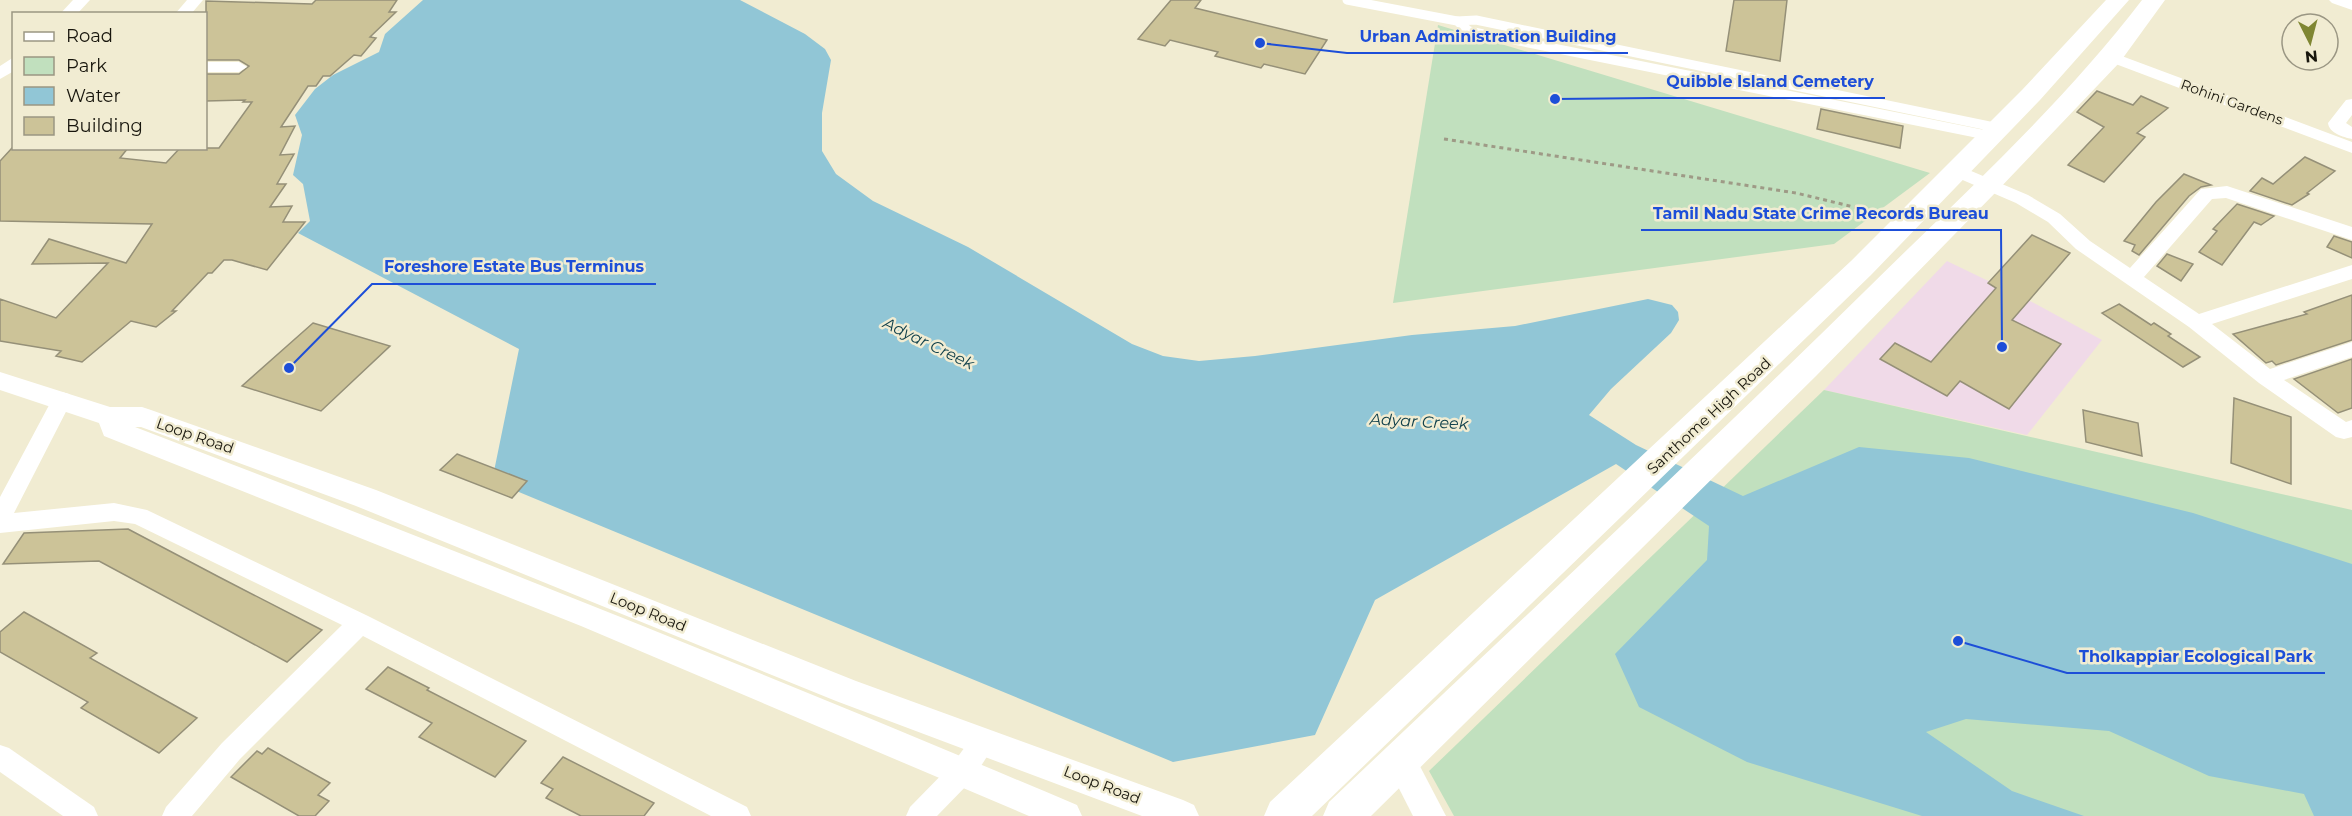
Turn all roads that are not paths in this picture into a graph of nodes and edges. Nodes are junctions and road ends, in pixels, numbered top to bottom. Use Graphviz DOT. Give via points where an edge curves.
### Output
graph roads {
  1 [pos="82,0"];
  2 [pos="195,0"];
  3 [pos="1347,0"];
  4 [pos="2118,0"];
  5 [pos="2154,0"];
  6 [pos="2337,0"];
  7 [pos="2352,5"];
  8 [pos="69,12"];
  9 [pos="184,12"];
  10 [pos="2111,57"];
  11 [pos="207,67"];
  12 [pos="239,67"];
  13 [pos="2352,104"];
  14 [pos="1995,132"];
  15 [pos="2352,134"];
  16 [pos="2352,148"];
  17 [pos="1957,171"];
  18 [pos="1988,184"];
  19 [pos="2352,234"];
  20 [pos="2352,272"];
  21 [pos="2132,278"];
  22 [pos="2196,322"];
  23 [pos="2352,349"];
  24 [pos="1791,359"];
  25 [pos="2266,378"];
  26 [pos="0,381"];
  27 [pos="62,400"];
  28 [pos="104,415"];
  29 [pos="2349,432"];
  30 [pos="0,519"];
  31 [pos="0,524"];
  32 [pos="360,623"];
  33 [pos="984,741"];
  34 [pos="0,757"];
  35 [pos="1401,761"];
  36 [pos="963,771"];
  37 [pos="86,816"];
  38 [pos="175,816"];
  39 [pos="738,816"];
  40 [pos="919,816"];
  41 [pos="1066,816"];
  42 [pos="1183,816"];
  43 [pos="1284,816"];
  44 [pos="1343,816"];
  45 [pos="1430,816"];
  1 -- 8 [label="street"];
  2 -- 9 [label="street"];
  3 -- 14 [label="lane" via="1457,21 1476,20"];
  4 -- 14 [label="main road, Santhome High Road"];
  5 -- 10 [label="main road, Santhome High Road"];
  6 -- 7 [label="street"];
  10 -- 16 [label="street, Rohini Gardens"];
  10 -- 18 [label="main road, Santhome High Road"];
  11 -- 12 [label="street"];
  13 -- 15 [label="street" via="2337,127"];
  14 -- 17 [label="main road, Santhome High Road"];
  17 -- 18 [label="street"];
  17 -- 24 [label="main road, Santhome High Road" via="1909,220"];
  18 -- 21 [label="street" via="2054,218"];
  18 -- 24 [label="main road, Santhome High Road"];
  19 -- 21 [label="street" via="2214,191 2207,193"];
  20 -- 22 [label="street"];
  21 -- 22 [label="street"];
  22 -- 25 [label="street"];
  23 -- 25 [label="street"];
  24 -- 35 [label="main road, Santhome High Road"];
  24 -- 43 [label="main road, Santhome High Road" via="1352,750"];
  25 -- 29 [label="street"];
  26 -- 27 [label="street"];
  27 -- 28 [label="street"];
  27 -- 30 [label="street"];
  28 -- 33 [label="street, Loop Road" via="142,417 224,445 847,691"];
  28 -- 36 [label="street, Loop Road" via="113,429 357,523"];
  31 -- 32 [label="street" via="114,512 139,516"];
  32 -- 38 [label="street" via="231,751"];
  32 -- 39 [label="street"];
  33 -- 36 [label="street"];
  33 -- 42 [label="street, Loop Road"];
  34 -- 37 [label="street"];
  35 -- 44 [label="main road, Santhome High Road"];
  35 -- 45 [label="street"];
  36 -- 40 [label="street"];
  36 -- 41 [label="street, Loop Road"];
}
